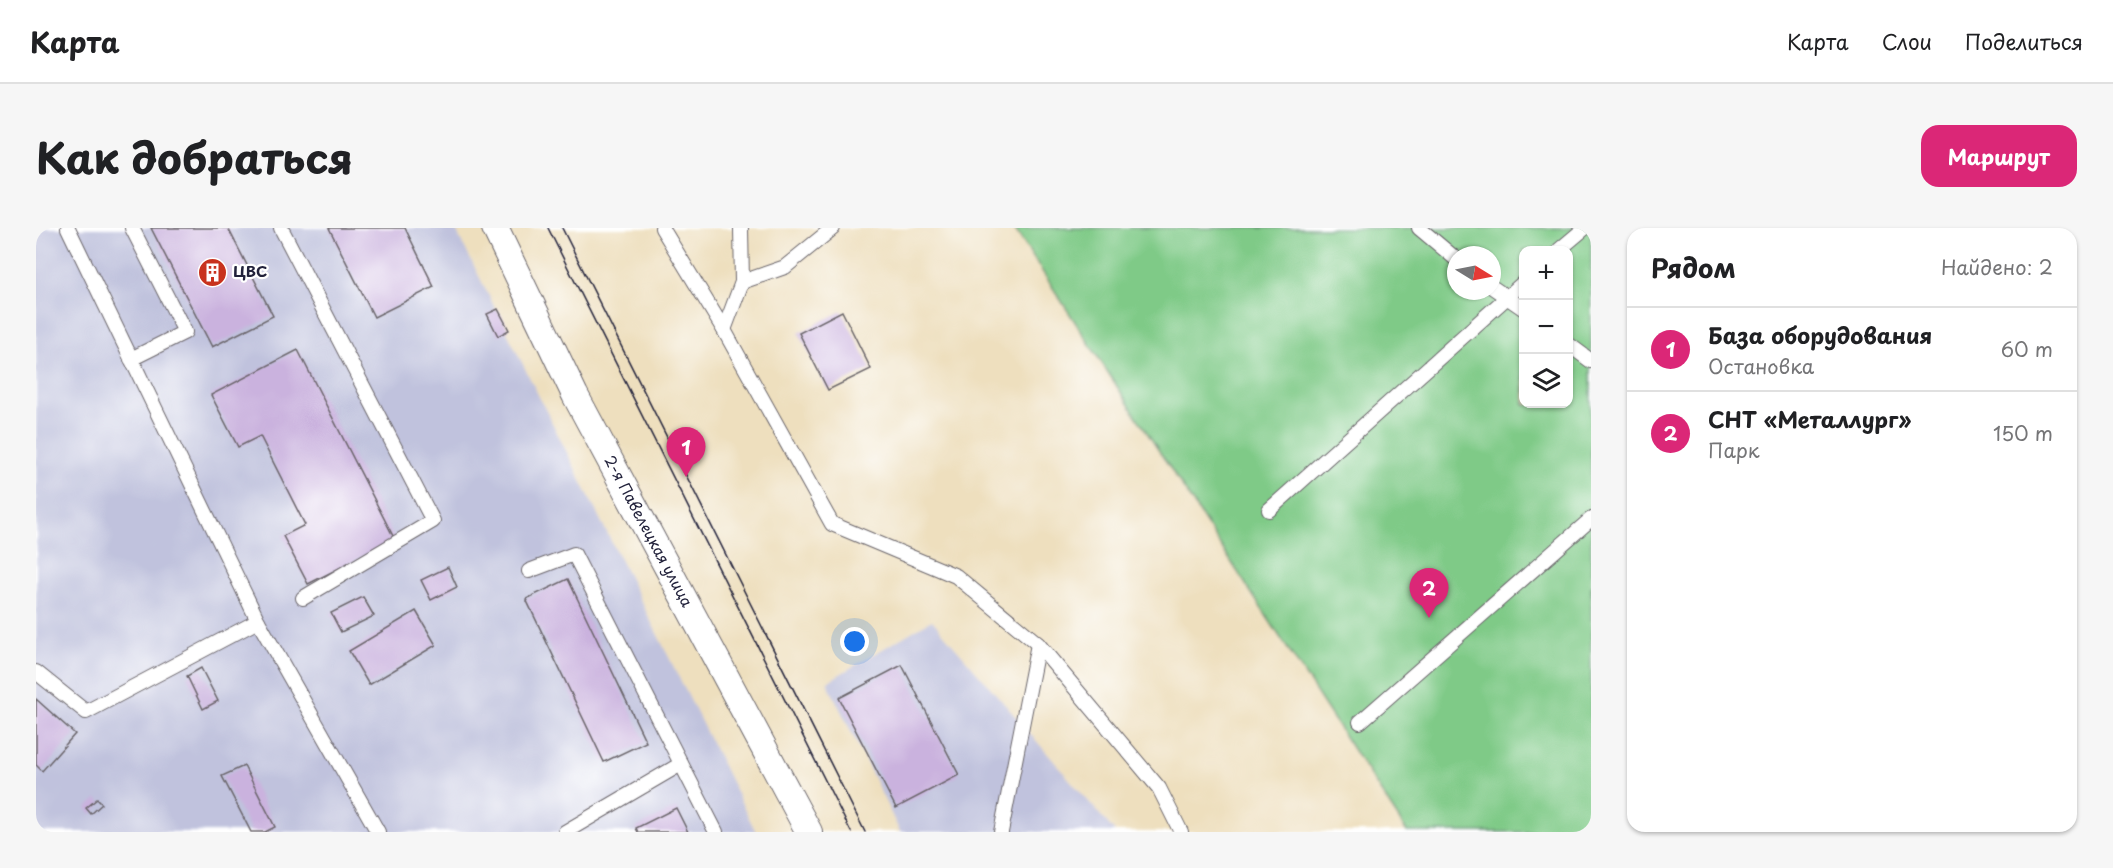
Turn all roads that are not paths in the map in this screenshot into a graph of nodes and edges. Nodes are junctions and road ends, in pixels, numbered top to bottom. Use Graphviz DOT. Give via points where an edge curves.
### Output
graph roads {
  1 [pos="68,228"];
  2 [pos="132,228"];
  3 [pos="281,228"];
  4 [pos="495,228"];
  5 [pos="662,228"];
  6 [pos="741,228"];
  7 [pos="834,228"];
  8 [pos="1419,228"];
  9 [pos="1585,228"];
  10 [pos="1564,246"];
  11 [pos="1447,251"];
  12 [pos="742,282"];
  13 [pos="1519,286"];
  14 [pos="1501,293"];
  15 [pos="1507,297"];
  16 [pos="1519,305"];
  17 [pos="724,330"];
  18 [pos="1573,347"];
  19 [pos="131,359"];
  20 [pos="1591,362"];
  21 [pos="1269,510"];
  22 [pos="1591,519"];
  23 [pos="529,571"];
  24 [pos="303,598"];
  25 [pos="258,621"];
  26 [pos="1038,644"];
  27 [pos="36,672"];
  28 [pos="1360,722"];
  29 [pos="681,764"];
  30 [pos="378,832"];
  31 [pos="565,832"];
  32 [pos="716,832"];
  33 [pos="808,832"];
  34 [pos="1001,832"];
  35 [pos="1181,832"];
  1 -- 19 [label="lane"];
  2 -- 19 [label="lane" via="185,332"];
  3 -- 24 [label="lane" via="433,521"];
  4 -- 33 [label="street, 2-я Павелецкая улица" via="575,395"];
  5 -- 17 [label="lane"];
  6 -- 12 [label="lane"];
  7 -- 12 [label="lane" via="785,267"];
  8 -- 11 [label="lane"];
  9 -- 10 [label="lane"];
  12 -- 17 [label="lane"];
  13 -- 15 [label="lane"];
  14 -- 15 [label="lane"];
  15 -- 16 [label="lane"];
  15 -- 21 [label="lane"];
  17 -- 26 [label="lane" via="832,524 956,576"];
  18 -- 20 [label="lane"];
  19 -- 25 [label="lane"];
  22 -- 28 [label="lane"];
  23 -- 29 [label="lane" via="574,554"];
  25 -- 27 [label="lane" via="86,712"];
  25 -- 30 [label="lane"];
  26 -- 34 [label="lane"];
  26 -- 35 [label="lane" via="1159,788"];
  29 -- 31 [label="lane"];
  29 -- 32 [label="lane"];
}
